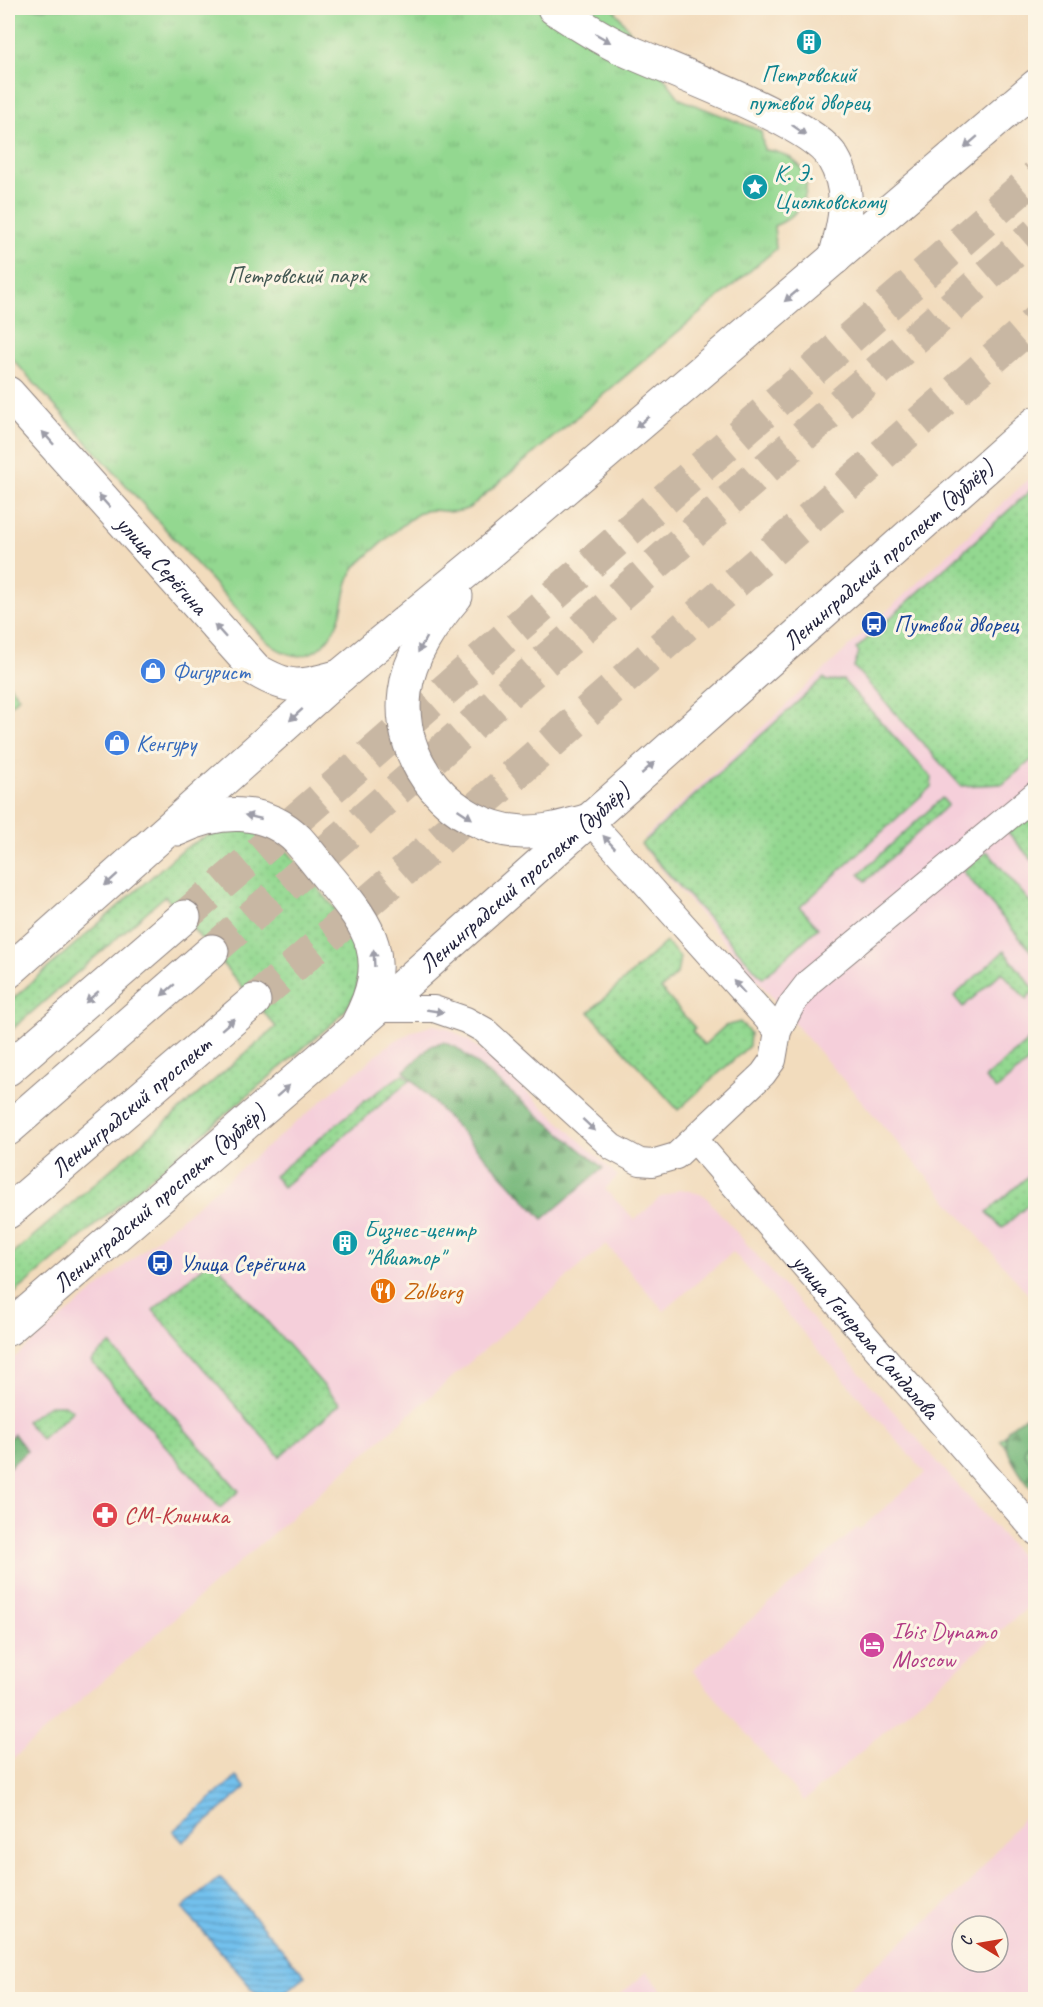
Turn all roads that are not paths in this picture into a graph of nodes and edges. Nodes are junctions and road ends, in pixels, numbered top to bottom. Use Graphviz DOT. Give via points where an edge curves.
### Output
graph roads {
  1 [pos="554,8"];
  2 [pos="1029,95"];
  3 [pos="836,258"];
  4 [pos="8,393"];
  5 [pos="1035,423"];
  6 [pos="495,548"];
  7 [pos="340,676"];
  8 [pos="1035,794"];
  9 [pos="589,820"];
  10 [pos="154,841"];
  11 [pos="183,917"];
  12 [pos="212,951"];
  13 [pos="8,972"];
  14 [pos="254,1001"];
  15 [pos="377,1009"];
  16 [pos="778,1031"];
  17 [pos="335,1046"];
  18 [pos="8,1070"];
  19 [pos="8,1129"];
  20 [pos="695,1140"];
  21 [pos="8,1212"];
  22 [pos="8,1329"];
  23 [pos="1035,1532"];
  1 -- 3 [label="main road, one-way" via="621,48 786,121 832,155 846,186 847,217"];
  2 -- 3 [label="main road, one-way"];
  3 -- 6 [label="main road, one-way"];
  7 -- 4 [label="main road, улица Серёгина, one-way" via="304,686 277,683 256,670"];
  9 -- 5 [label="main road, Ленинградский проспект (дублёр), one-way"];
  6 -- 7 [label="main road"];
  6 -- 9 [label="main road, one-way" via="446,608 413,661 405,691 408,741 417,765 433,788 476,821 524,832"];
  7 -- 10 [label="main road, one-way"];
  8 -- 16 [label="street" via="809,982"];
  9 -- 15 [label="main road, Ленинградский проспект (дублёр)"];
  16 -- 9 [label="street, one-way"];
  10 -- 13 [label="main road, one-way"];
  17 -- 10 [label="main road, one-way" via="358,1023 369,1000 375,958 361,916 297,839 262,819 218,814"];
  11 -- 18 [label="main road, one-way"];
  12 -- 19 [label="main road, one-way"];
  21 -- 14 [label="main road, Ленинградский проспект, one-way"];
  15 -- 17 [label="main road, Ленинградский проспект (дублёр)"];
  15 -- 20 [label="street, one-way" via="434,1009 484,1030 612,1147 640,1162 676,1156"];
  16 -- 20 [label="street" via="773,1060 763,1074"];
  22 -- 17 [label="main road, Ленинградский проспект (дублёр), one-way"];
  20 -- 23 [label="street, улица Генерала Сандалова"];
}
